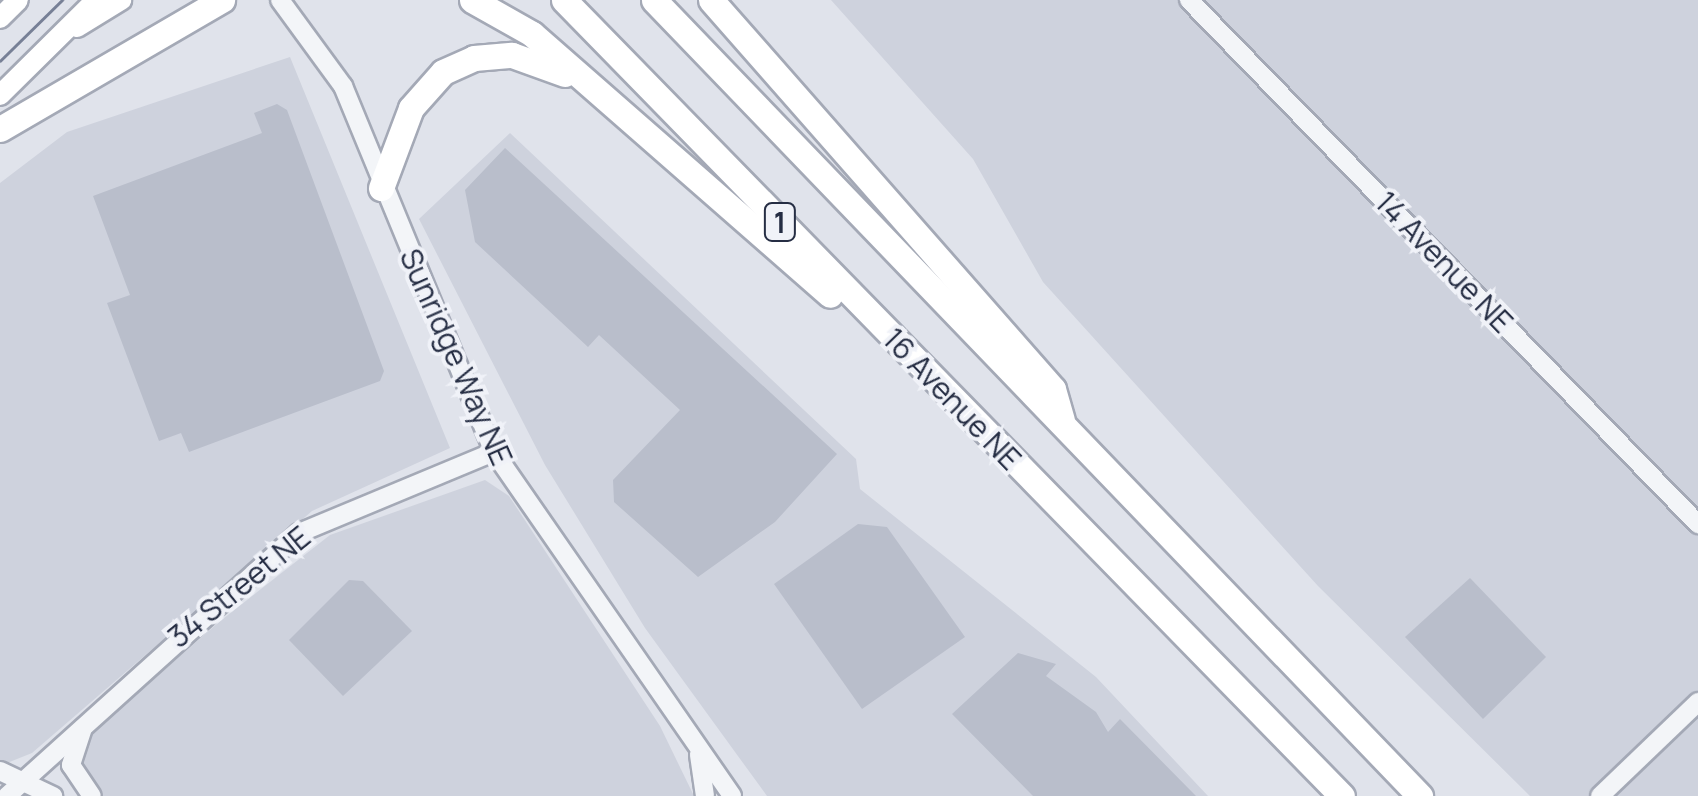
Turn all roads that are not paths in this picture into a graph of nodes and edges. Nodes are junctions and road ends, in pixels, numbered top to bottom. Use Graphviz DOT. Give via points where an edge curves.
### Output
graph roads {
  1 [pos="18,0"];
  2 [pos="96,0"];
  3 [pos="121,0"];
  4 [pos="222,0"];
  5 [pos="472,0"];
  6 [pos="564,0"];
  7 [pos="654,0"];
  8 [pos="711,0"];
  9 [pos="1189,0"];
  10 [pos="284,4"];
  11 [pos="0,18"];
  12 [pos="62,34"];
  13 [pos="0,94"];
  14 [pos="604,96"];
  15 [pos="0,129"];
  16 [pos="381,188"];
  17 [pos="1063,425"];
  18 [pos="996,444"];
  19 [pos="494,452"];
  20 [pos="1698,524"];
  21 [pos="1698,702"];
  22 [pos="90,714"];
  23 [pos="698,749"];
  24 [pos="0,771"];
  25 [pos="22,781"];
  26 [pos="7,796"];
  27 [pos="53,796"];
  28 [pos="92,796"];
  29 [pos="705,796"];
  30 [pos="732,796"];
  31 [pos="1342,796"];
  32 [pos="1420,796"];
  33 [pos="1600,796"];
  1 -- 11 [label="main road"];
  2 -- 12 [label="main road"];
  3 -- 12 [label="main road"];
  4 -- 15 [label="highway"];
  5 -- 14 [label="highway" via="532,34"];
  6 -- 18 [label="highway, 16 Avenue NE / 1"];
  7 -- 17 [label="highway, 16 Avenue NE / 1"];
  8 -- 17 [label="highway" via="1053,389"];
  9 -- 20 [label="street, 14 Avenue NE"];
  10 -- 16 [label="street, Sunridge Way NE" via="343,86"];
  12 -- 13 [label="main road"];
  14 -- 16 [label="highway" via="526,57 457,64 410,108"];
  14 -- 18 [label="highway" via="973,434"];
  16 -- 19 [label="street, Sunridge Way NE"];
  17 -- 32 [label="highway, 16 Avenue NE / 1"];
  18 -- 31 [label="highway, 16 Avenue NE / 1"];
  19 -- 22 [label="street, 34 Street NE" via="299,533"];
  19 -- 23 [label="street, Sunridge Way NE"];
  21 -- 33 [label="street"];
  22 -- 25 [label="street, 34 Street NE"];
  22 -- 28 [label="street" via="72,765"];
  23 -- 29 [label="street"];
  23 -- 30 [label="street, Sunridge Way NE"];
  24 -- 25 [label="street"];
  25 -- 26 [label="street, 34 Street NE"];
  25 -- 27 [label="street"];
}
